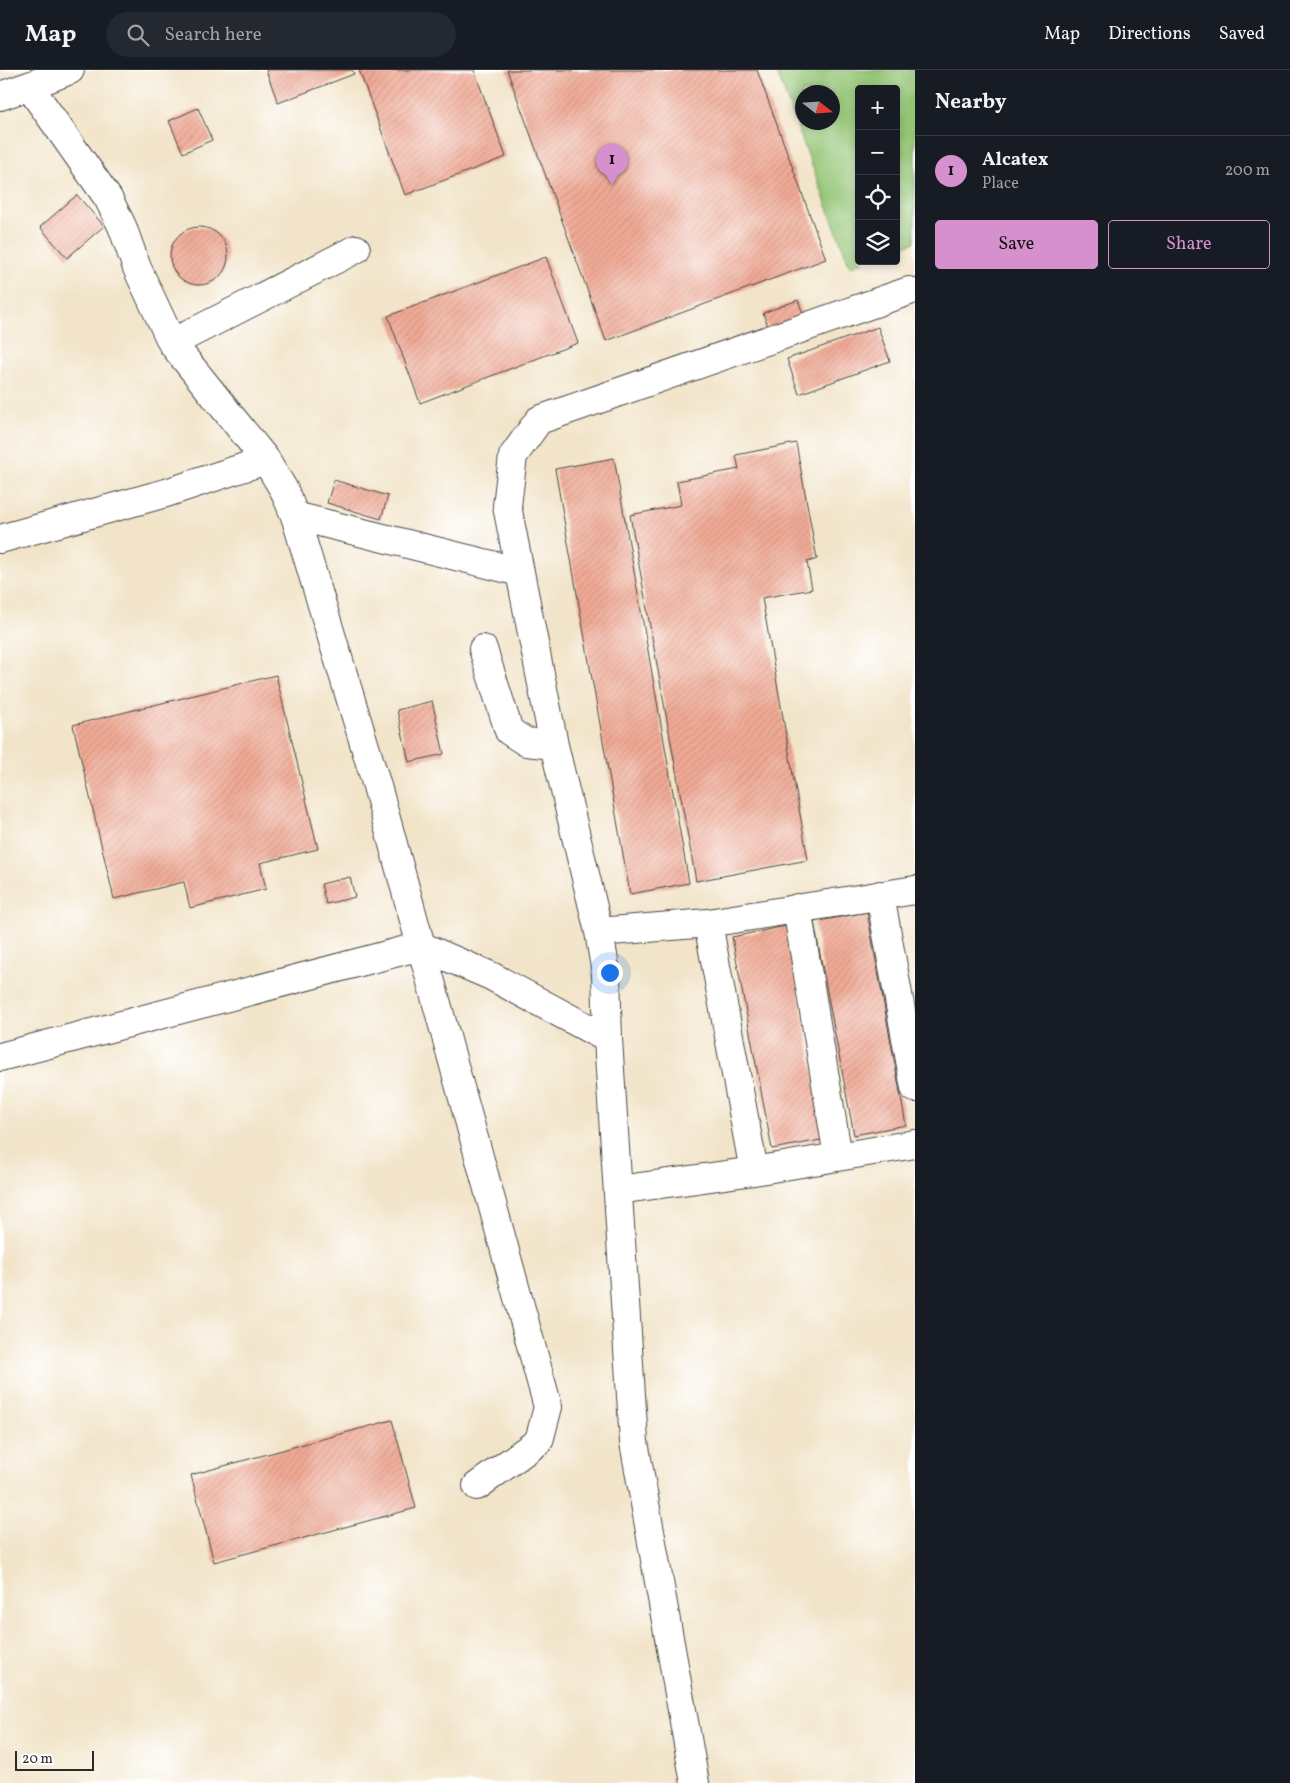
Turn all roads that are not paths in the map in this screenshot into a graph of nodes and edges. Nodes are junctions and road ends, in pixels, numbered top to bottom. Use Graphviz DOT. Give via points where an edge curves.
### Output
graph roads {
  1 [pos="70,70"];
  2 [pos="29,86"];
  3 [pos="0,96"];
  4 [pos="356,249"];
  5 [pos="909,291"];
  6 [pos="172,343"];
  7 [pos="266,460"];
  8 [pos="295,516"];
  9 [pos="0,539"];
  10 [pos="520,572"];
  11 [pos="482,649"];
  12 [pos="554,745"];
  13 [pos="915,890"];
  14 [pos="880,895"];
  15 [pos="797,908"];
  16 [pos="708,923"];
  17 [pos="599,932"];
  18 [pos="421,946"];
  19 [pos="608,1039"];
  20 [pos="0,1057"];
  21 [pos="915,1088"];
  22 [pos="915,1144"];
  23 [pos="838,1157"];
  24 [pos="754,1171"];
  25 [pos="618,1190"];
  26 [pos="477,1486"];
  27 [pos="695,1783"];
  1 -- 2 [label="street"];
  2 -- 3 [label="street"];
  2 -- 6 [label="street" via="108,198"];
  4 -- 6 [label="street"];
  5 -- 10 [label="street" via="539,420 513,456 506,506"];
  6 -- 7 [label="street"];
  7 -- 8 [label="street"];
  7 -- 9 [label="street" via="166,493"];
  8 -- 10 [label="street"];
  8 -- 18 [label="street" via="377,786"];
  10 -- 12 [label="street"];
  11 -- 12 [label="street" via="509,731 526,742"];
  12 -- 17 [label="street"];
  13 -- 14 [label="street"];
  14 -- 15 [label="street"];
  14 -- 21 [label="street"];
  15 -- 16 [label="street"];
  15 -- 23 [label="street"];
  16 -- 17 [label="street"];
  16 -- 24 [label="street"];
  17 -- 19 [label="street" via="606,973"];
  18 -- 19 [label="street" via="492,976"];
  18 -- 20 [label="street"];
  18 -- 26 [label="street" via="548,1408 539,1441"];
  19 -- 25 [label="street"];
  22 -- 23 [label="street"];
  23 -- 24 [label="street"];
  24 -- 25 [label="street"];
  25 -- 27 [label="street" via="634,1442"];
}
